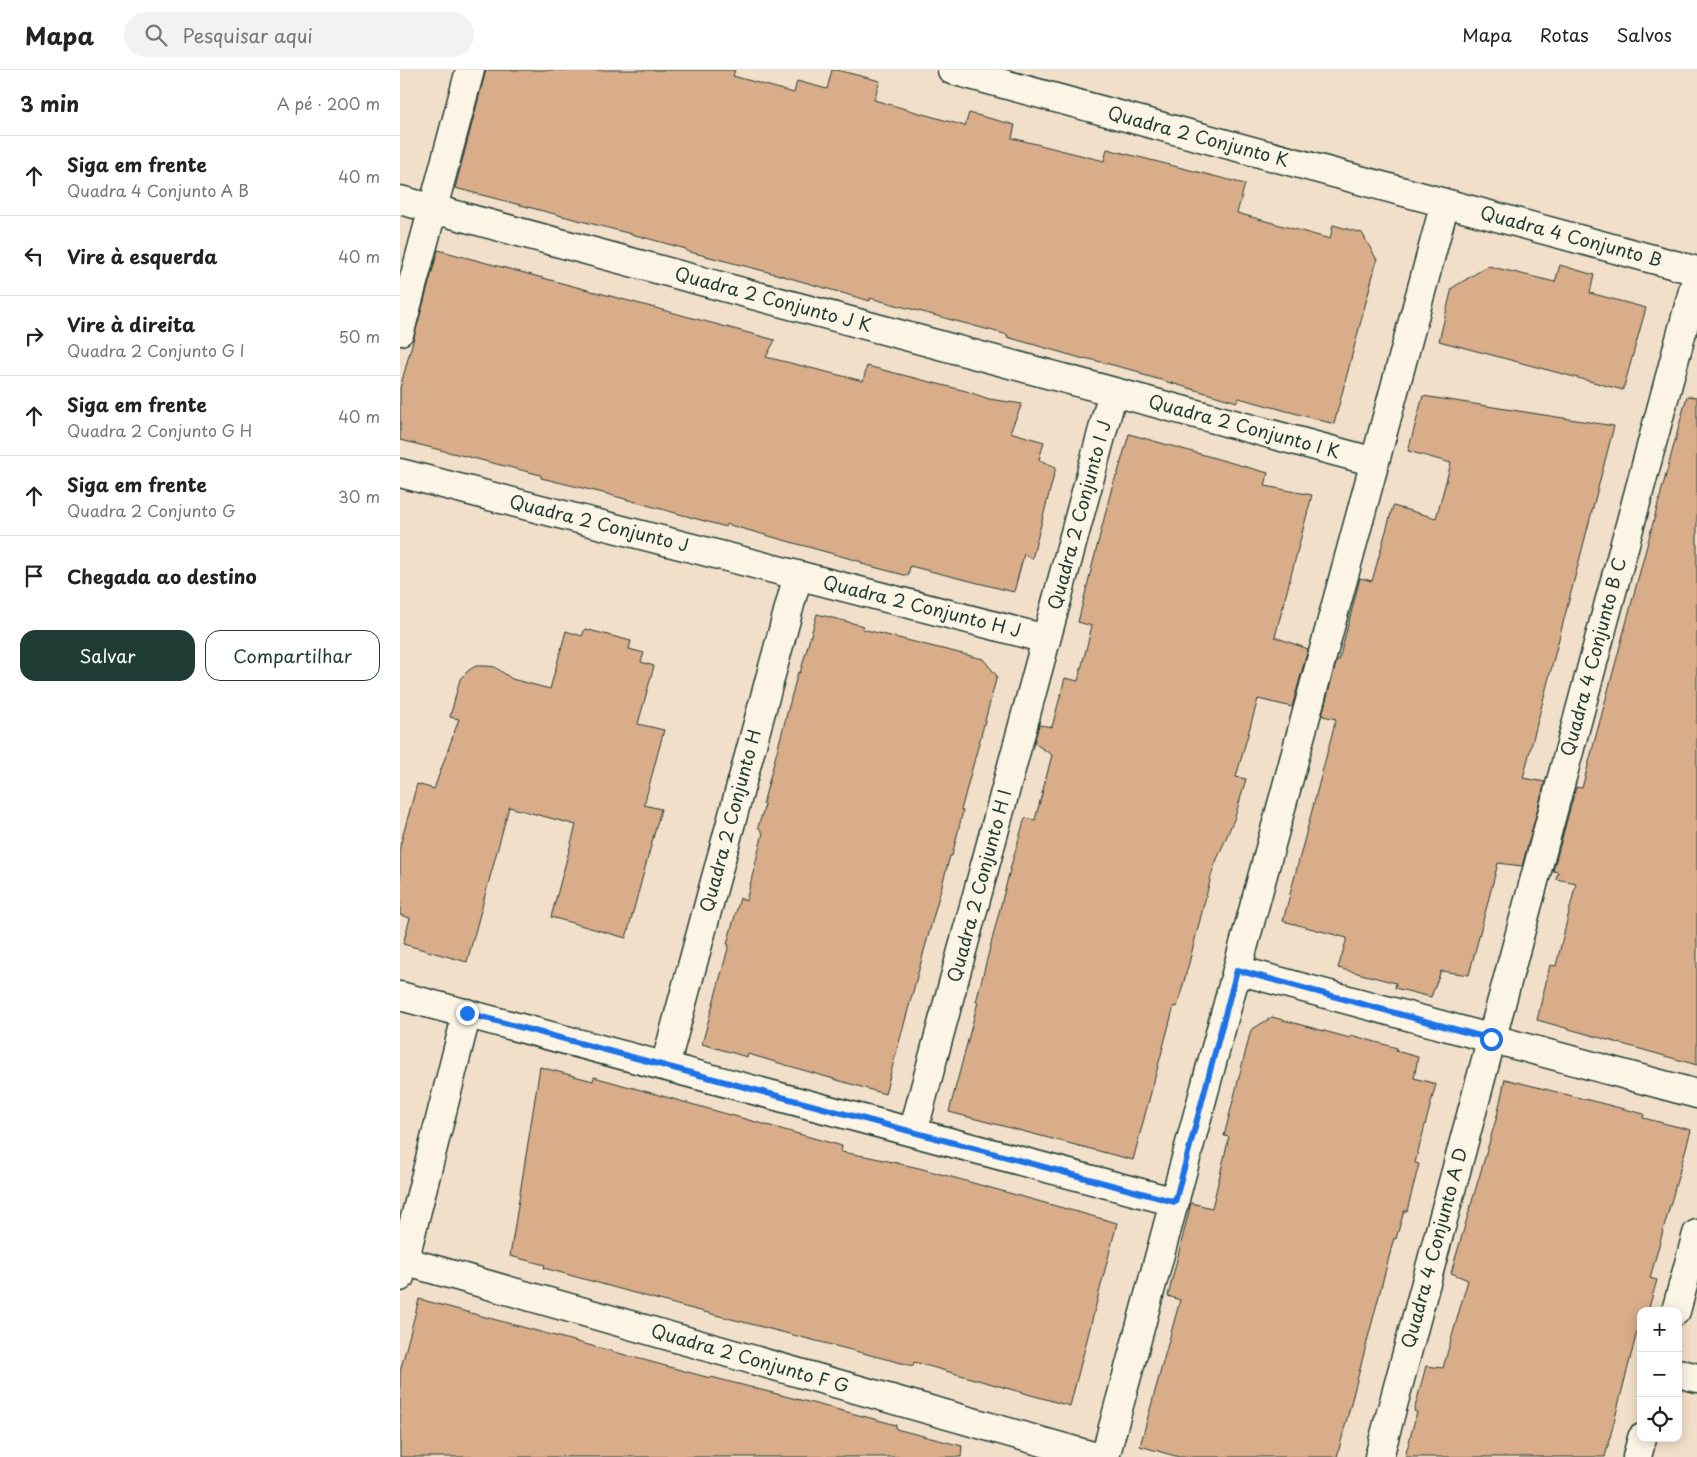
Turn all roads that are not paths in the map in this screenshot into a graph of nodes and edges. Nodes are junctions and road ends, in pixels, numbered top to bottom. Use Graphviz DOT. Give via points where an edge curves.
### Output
graph roads {
  1 [pos="470,70"];
  2 [pos="952,70"];
  3 [pos="400,200"];
  4 [pos="1445,203"];
  5 [pos="433,208"];
  6 [pos="1697,272"];
  7 [pos="1697,276"];
  8 [pos="400,332"];
  9 [pos="1113,392"];
  10 [pos="1374,462"];
  11 [pos="400,473"];
  12 [pos="798,575"];
  13 [pos="1046,639"];
  14 [pos="1237,970"];
  15 [pos="400,996"];
  16 [pos="467,1013"];
  17 [pos="1491,1039"];
  18 [pos="665,1066"];
  19 [pos="1697,1094"];
  20 [pos="913,1132"];
  21 [pos="1175,1202"];
  22 [pos="1697,1234"];
  23 [pos="402,1269"];
  24 [pos="1677,1307"];
  25 [pos="1682,1374"];
  26 [pos="1697,1378"];
  27 [pos="1641,1442"];
  28 [pos="1096,1457"];
  29 [pos="1105,1457"];
  30 [pos="1379,1457"];
  31 [pos="1637,1457"];
  1 -- 5 [label="street"];
  2 -- 4 [label="street, Quadra 2 Conjunto K"];
  3 -- 5 [label="street, Quadra 2 Conjunto J K"];
  4 -- 6 [label="street, Quadra 4 Conjunto B"];
  4 -- 10 [label="street"];
  5 -- 8 [label="street"];
  5 -- 9 [label="street, Quadra 2 Conjunto J K"];
  7 -- 17 [label="street, Quadra 4 Conjunto B C"];
  9 -- 10 [label="street, Quadra 2 Conjunto I K"];
  9 -- 13 [label="street, Quadra 2 Conjunto I J"];
  10 -- 14 [label="street"];
  11 -- 12 [label="street, Quadra 2 Conjunto J"];
  12 -- 13 [label="street, Quadra 2 Conjunto H J"];
  12 -- 18 [label="street, Quadra 2 Conjunto H"];
  13 -- 20 [label="street, Quadra 2 Conjunto H I"];
  14 -- 17 [label="street"];
  14 -- 21 [label="street"];
  15 -- 16 [label="street"];
  16 -- 18 [label="street"];
  16 -- 23 [label="street"];
  17 -- 19 [label="street"];
  17 -- 30 [label="street, Quadra 4 Conjunto A D"];
  18 -- 20 [label="street"];
  20 -- 21 [label="street"];
  21 -- 29 [label="street"];
  22 -- 24 [label="street"];
  23 -- 28 [label="street, Quadra 2 Conjunto F G"];
  25 -- 26 [label="street"];
  27 -- 31 [label="street"];
}
